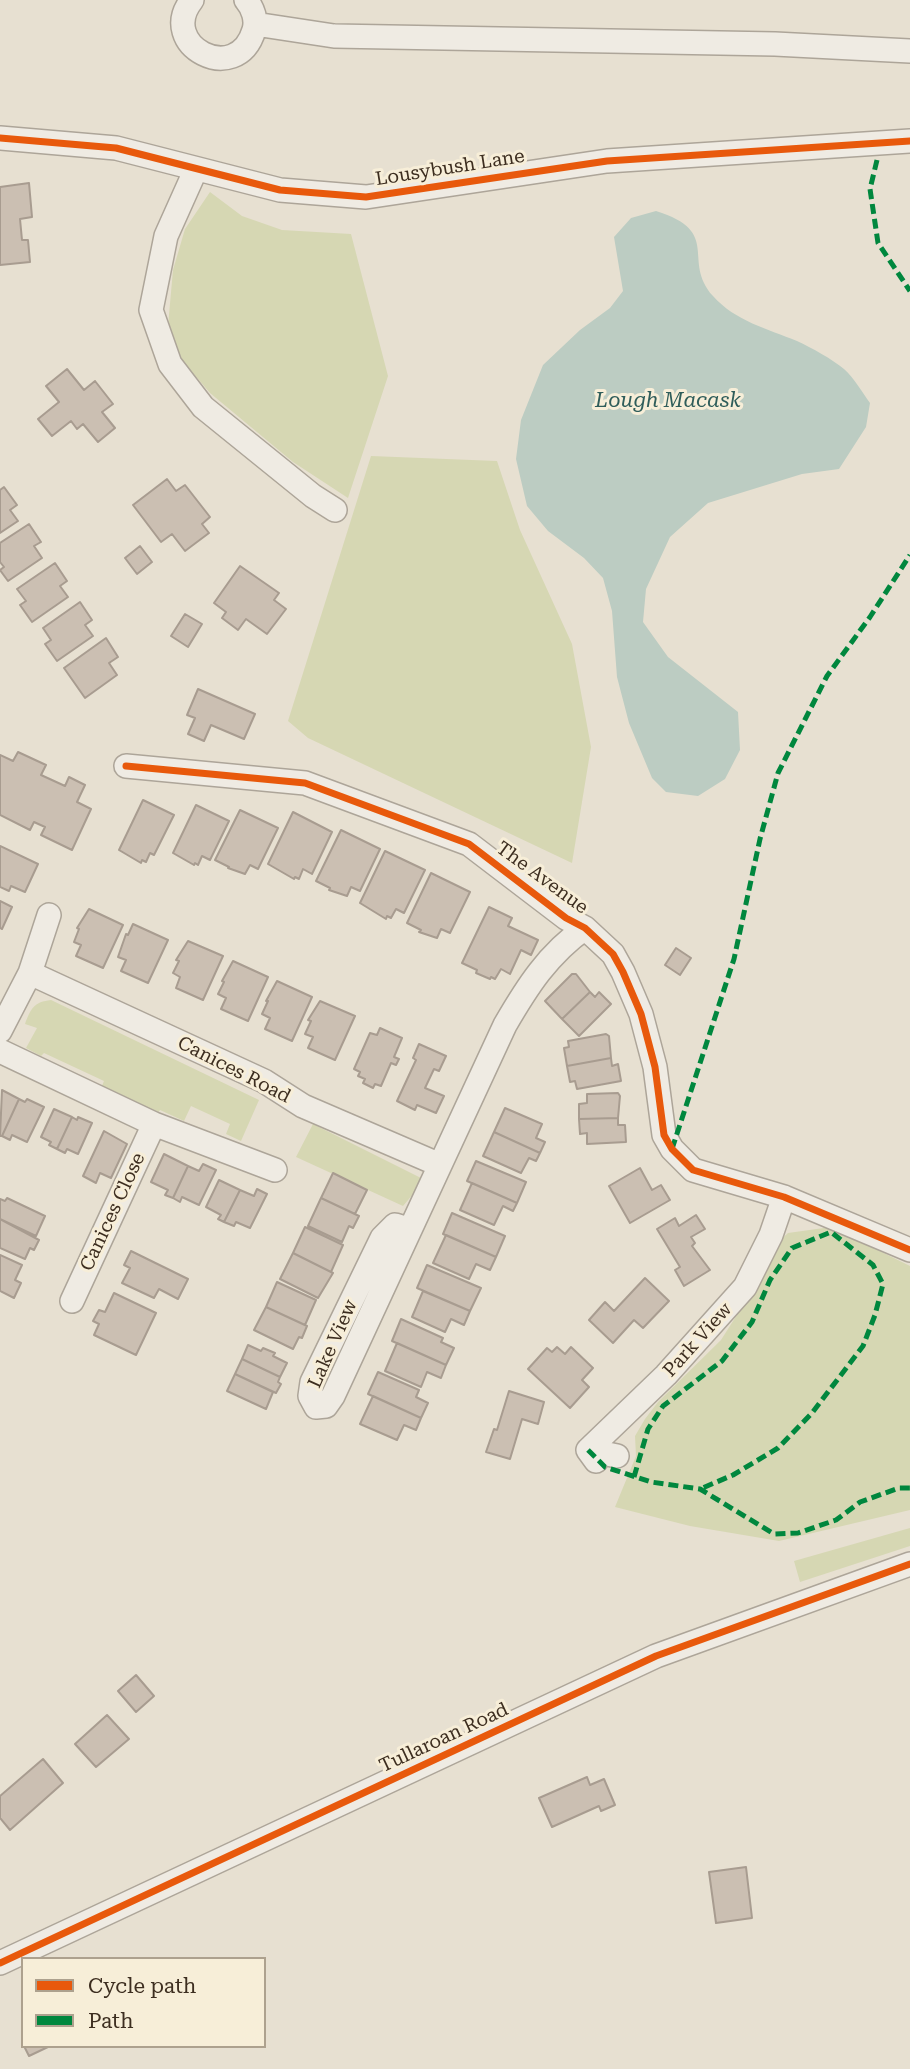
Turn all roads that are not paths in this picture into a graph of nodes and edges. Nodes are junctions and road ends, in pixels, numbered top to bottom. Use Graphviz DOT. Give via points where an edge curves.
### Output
graph roads {
  1 [pos="192,0"];
  2 [pos="246,0"];
  3 [pos="256,24"];
  4 [pos="910,51"];
  5 [pos="0,138"];
  6 [pos="910,141"];
  7 [pos="196,169"];
  8 [pos="335,510"];
  9 [pos="125,766"];
  10 [pos="49,915"];
  11 [pos="585,928"];
  12 [pos="30,972"];
  13 [pos="0,1031"];
  14 [pos="0,1051"];
  15 [pos="154,1124"];
  16 [pos="440,1165"];
  17 [pos="275,1170"];
  18 [pos="784,1197"];
  19 [pos="408,1229"];
  20 [pos="910,1250"];
  21 [pos="72,1301"];
  22 [pos="600,1456"];
  23 [pos="910,1564"];
  24 [pos="0,1963"];
  1 -- 3 [label="street" via="183,26 189,43 202,55 220,59 237,54 250,41"];
  2 -- 3 [label="street"];
  3 -- 4 [label="street" via="334,36"];
  5 -- 7 [label="street, Lousybush Lane" via="116,149"];
  6 -- 7 [label="street, Lousybush Lane" via="607,161 366,197 280,190"];
  7 -- 8 [label="street" via="166,236 151,310 170,364 203,407"];
  9 -- 11 [label="street, The Avenue" via="305,783 470,844"];
  10 -- 12 [label="street"];
  11 -- 16 [label="street, Lake View" via="563,944 521,996"];
  11 -- 18 [label="street, The Avenue" via="613,954 641,1014 664,1135 672,1149 693,1170"];
  12 -- 13 [label="street"];
  12 -- 16 [label="street, Canices Road" via="264,1081 303,1106"];
  14 -- 15 [label="street"];
  15 -- 17 [label="street"];
  15 -- 21 [label="street, Canices Close"];
  16 -- 19 [label="street, Lake View"];
  18 -- 20 [label="street, The Avenue"];
  18 -- 22 [label="street, Park View" via="745,1287"];
  19 -- 19 [label="street, Lake View" via="333,1396 326,1406 316,1407 310,1396 312,1382 382,1238 395,1225"];
  23 -- 24 [label="street, Tullaroan Road" via="656,1656"];
}
